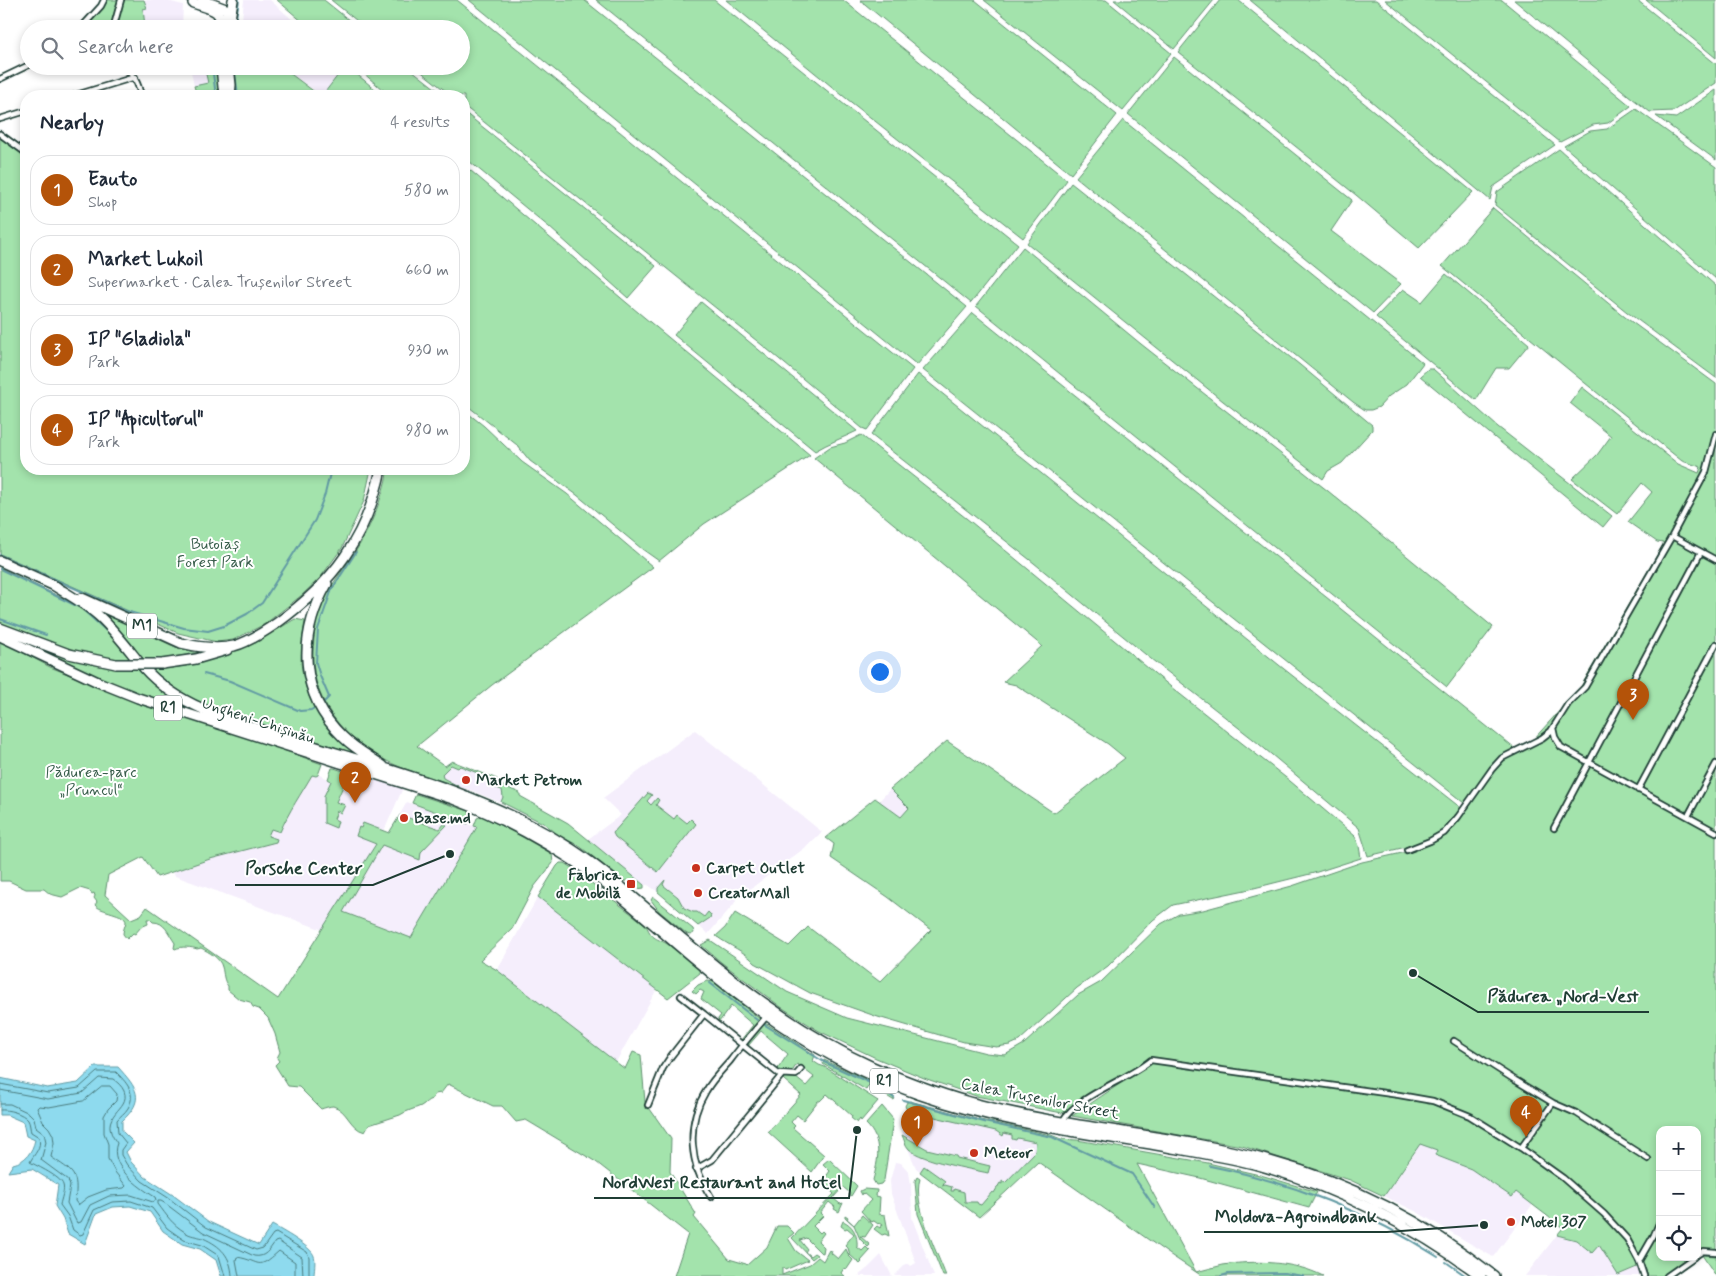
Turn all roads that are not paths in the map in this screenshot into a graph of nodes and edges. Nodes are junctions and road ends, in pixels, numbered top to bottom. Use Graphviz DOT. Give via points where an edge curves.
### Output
graph roads {
  1 [pos="104,0"];
  2 [pos="121,0"];
  3 [pos="200,1"];
  4 [pos="227,3"];
  5 [pos="88,20"];
  6 [pos="116,20"];
  7 [pos="222,20"];
  8 [pos="226,20"];
  9 [pos="20,70"];
  10 [pos="133,75"];
  11 [pos="226,75"];
  12 [pos="135,77"];
  13 [pos="0,79"];
  14 [pos="93,90"];
  15 [pos="140,90"];
  16 [pos="228,90"];
  17 [pos="20,113"];
  18 [pos="0,119"];
  19 [pos="0,134"];
  20 [pos="20,149"];
  21 [pos="1716,434"];
  22 [pos="379,475"];
  23 [pos="1672,536"];
  24 [pos="1701,552"];
  25 [pos="1715,558"];
  26 [pos="0,561"];
  27 [pos="332,575"];
  28 [pos="53,585"];
  29 [pos="0,628"];
  30 [pos="0,636"];
  31 [pos="1716,644"];
  32 [pos="236,645"];
  33 [pos="1554,727"];
  34 [pos="343,760"];
  35 [pos="1589,762"];
  36 [pos="1716,764"];
  37 [pos="390,771"];
  38 [pos="1638,790"];
  39 [pos="1688,816"];
  40 [pos="1554,828"];
  41 [pos="1716,832"];
  42 [pos="1407,850"];
  43 [pos="681,996"];
  44 [pos="704,1014"];
  45 [pos="767,1016"];
  46 [pos="1454,1041"];
  47 [pos="743,1045"];
  48 [pos="801,1069"];
  49 [pos="778,1074"];
  50 [pos="1553,1103"];
  51 [pos="648,1104"];
  52 [pos="1062,1122"];
  53 [pos="1521,1148"];
  54 [pos="1648,1159"];
  55 [pos="696,1169"];
  56 [pos="711,1197"];
  57 [pos="1656,1230"];
  58 [pos="1701,1252"];
  59 [pos="1716,1252"];
  60 [pos="1689,1261"];
  61 [pos="1639,1262"];
  62 [pos="1481,1276"];
  63 [pos="1494,1276"];
  64 [pos="1644,1276"];
  65 [pos="1667,1276"];
  1 -- 5 [label="street"];
  2 -- 6 [label="street"];
  3 -- 4 [label="highway"];
  3 -- 7 [label="highway" via="218,12"];
  4 -- 8 [label="highway"];
  9 -- 13 [label="street"];
  10 -- 12 [label="street"];
  11 -- 16 [label="highway"];
  12 -- 14 [label="street"];
  12 -- 15 [label="street"];
  17 -- 18 [label="street"];
  19 -- 20 [label="street"];
  21 -- 23 [label="street" via="1706,472"];
  22 -- 27 [label="highway, M1" via="361,529"];
  23 -- 24 [label="street"];
  23 -- 33 [label="street" via="1591,678 1562,711"];
  24 -- 25 [label="street"];
  24 -- 35 [label="street"];
  26 -- 28 [label="highway, M1"];
  27 -- 32 [label="highway, M1" via="269,629"];
  27 -- 37 [label="highway" via="320,597 308,638 306,659 310,681 322,711 340,734"];
  28 -- 32 [label="highway, M1" via="181,643 211,648"];
  28 -- 34 [label="highway, Ungheni-Chișinău / R1" via="103,619 151,675 173,693 217,714"];
  29 -- 32 [label="highway, M1, bridge" via="69,654 116,664 196,660 225,652"];
  30 -- 34 [label="highway, Ungheni-Chișinău / R1" via="138,698"];
  31 -- 38 [label="street"];
  33 -- 35 [label="street" via="1555,738 1562,747"];
  33 -- 42 [label="street" via="1542,738 1502,758 1444,833"];
  34 -- 37 [label="highway, Calea Trușenilor Street / R1"];
  34 -- 45 [label="highway, Calea Trușenilor Street / R1" via="480,809 540,839 600,879"];
  35 -- 38 [label="street"];
  35 -- 40 [label="street"];
  36 -- 39 [label="street"];
  37 -- 52 [label="highway, Calea Trușenilor Street / R1" via="496,807 567,845 608,875 745,990 801,1029 840,1051 902,1079 958,1099"];
  38 -- 39 [label="street"];
  39 -- 41 [label="street"];
  43 -- 44 [label="street"];
  44 -- 47 [label="street"];
  44 -- 51 [label="street" via="663,1068"];
  45 -- 47 [label="street"];
  45 -- 62 [label="highway, Calea Trușenilor Street / R1" via="864,1072 948,1104 1013,1120 1229,1158 1314,1183 1395,1220"];
  46 -- 50 [label="street"];
  47 -- 49 [label="street"];
  47 -- 55 [label="street" via="706,1091 694,1120 692,1147"];
  48 -- 49 [label="street" via="796,1075"];
  49 -- 55 [label="street" via="781,1076 712,1160"];
  50 -- 53 [label="street"];
  50 -- 54 [label="street" via="1576,1113"];
  52 -- 53 [label="street" via="1072,1109 1151,1060 1433,1101 1470,1116"];
  52 -- 63 [label="highway, Calea Trușenilor Street / R1" via="1211,1147 1295,1168 1358,1193 1400,1215 1445,1241"];
  53 -- 61 [label="street" via="1563,1178 1604,1214 1627,1239"];
  55 -- 56 [label="street"];
  57 -- 61 [label="street"];
  58 -- 59 [label="street"];
  60 -- 65 [label="street"];
  61 -- 64 [label="street"];
}
